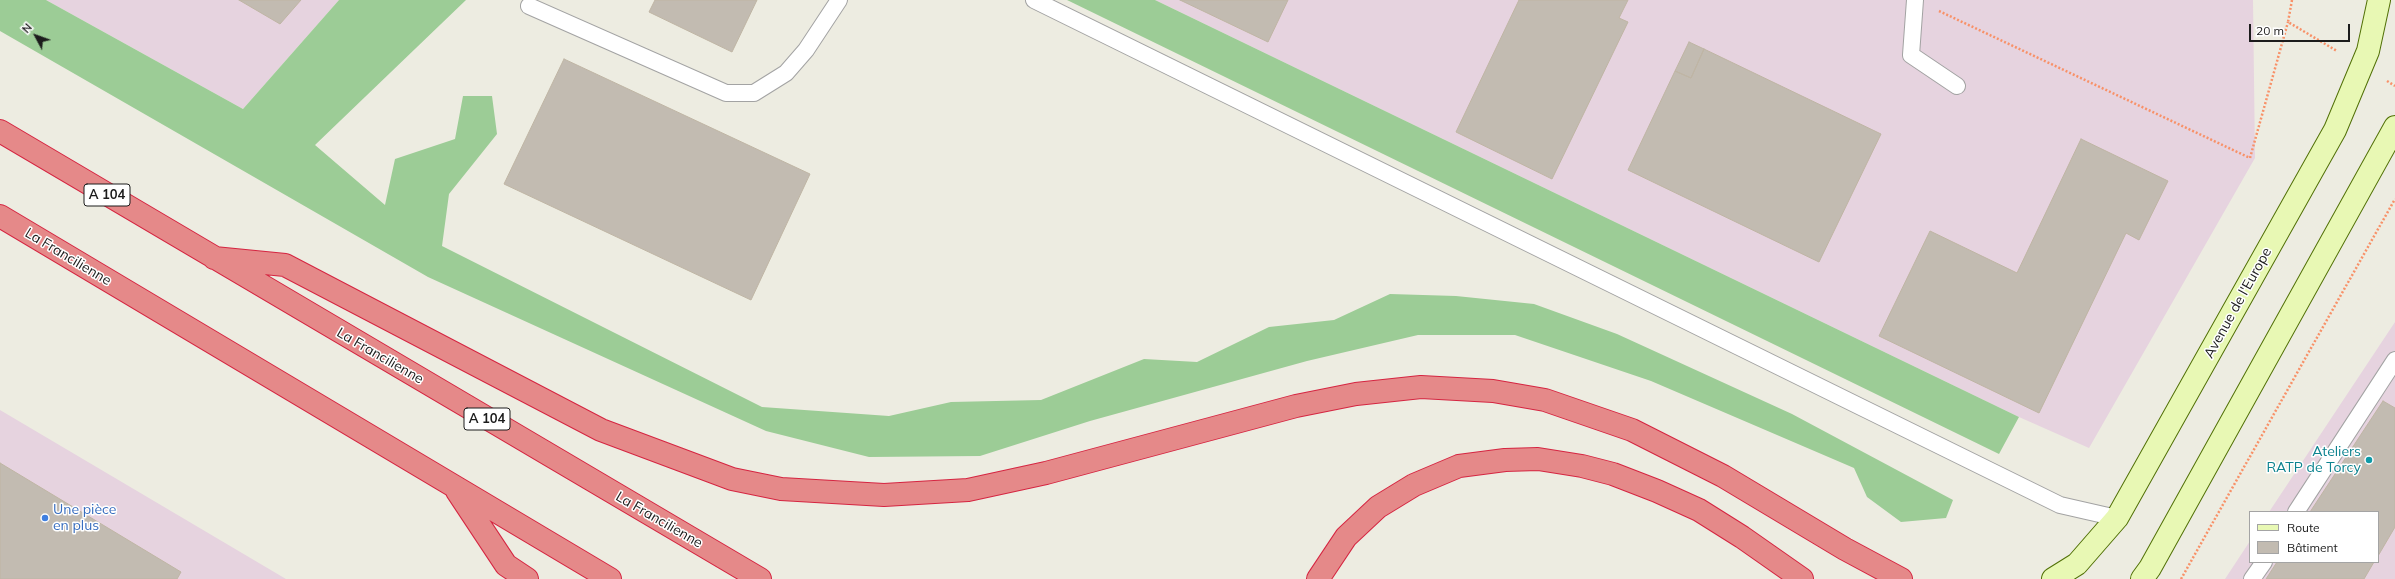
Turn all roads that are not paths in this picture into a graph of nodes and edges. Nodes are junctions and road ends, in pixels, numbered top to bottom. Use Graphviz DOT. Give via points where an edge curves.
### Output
graph roads {
  1 [pos="839,0"];
  2 [pos="1034,0"];
  3 [pos="1915,0"];
  4 [pos="2379,0"];
  5 [pos="529,6"];
  6 [pos="1957,86"];
  7 [pos="2395,128"];
  8 [pos="0,131"];
  9 [pos="0,216"];
  10 [pos="214,258"];
  11 [pos="2395,360"];
  12 [pos="454,486"];
  13 [pos="2297,511"];
  14 [pos="2117,518"];
  15 [pos="2263,563"];
  16 [pos="527,579"];
  17 [pos="610,579"];
  18 [pos="760,579"];
  19 [pos="1318,579"];
  20 [pos="1802,579"];
  21 [pos="1901,579"];
  22 [pos="2053,579"];
  23 [pos="2142,579"];
  24 [pos="2252,579"];
  1 -- 5 [label="lane" via="806,50 786,73 754,93 726,93"];
  2 -- 14 [label="lane" via="2053,501"];
  3 -- 6 [label="lane" via="1911,55"];
  4 -- 14 [label="main road, Avenue de l'Europe" via="2368,51 2334,130"];
  7 -- 23 [label="main road"];
  8 -- 10 [label="highway, La Francilienne / A 104"];
  9 -- 12 [label="highway, La Francilienne"];
  10 -- 18 [label="highway, La Francilienne / A 104"];
  10 -- 21 [label="highway" via="285,265 601,430 732,479 781,490 884,495 968,490 1046,473 1296,406 1356,394 1421,388 1493,391 1544,400 1632,430 1723,476 1845,549"];
  11 -- 13 [label="lane"];
  12 -- 16 [label="highway" via="506,565"];
  12 -- 17 [label="highway, La Francilienne"];
  14 -- 22 [label="main road, Avenue de l'Europe" via="2077,564"];
  15 -- 24 [label="lane"];
  19 -- 20 [label="highway" via="1346,536 1378,507 1414,485 1459,466 1538,459 1613,474 1699,510"];
}
